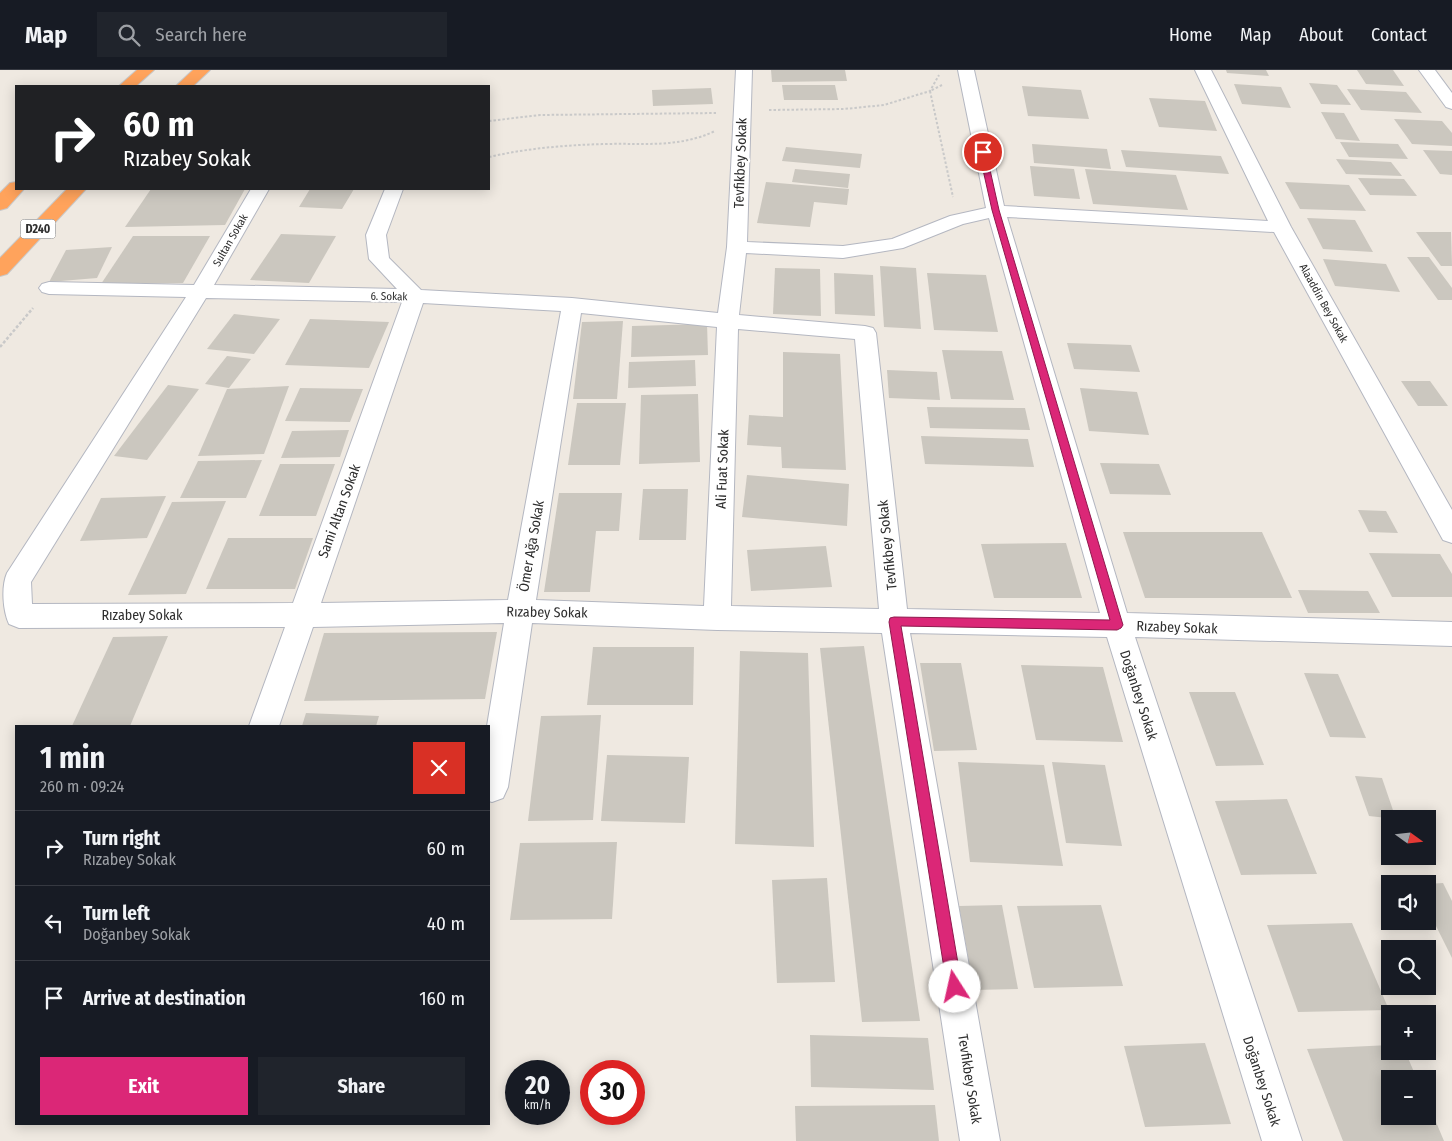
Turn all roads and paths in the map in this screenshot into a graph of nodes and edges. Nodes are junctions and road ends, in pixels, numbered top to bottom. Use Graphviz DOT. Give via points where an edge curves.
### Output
graph roads {
  1 [pos="146,70"];
  2 [pos="202,70"];
  3 [pos="744,70"];
  4 [pos="941,70"];
  5 [pos="966,70"];
  6 [pos="1203,70"];
  7 [pos="1427,70"];
  8 [pos="127,85"];
  9 [pos="185,85"];
  10 [pos="930,91"];
  11 [pos="1452,104"];
  12 [pos="742,112"];
  13 [pos="490,121"];
  14 [pos="490,157"];
  15 [pos="15,188"];
  16 [pos="76,190"];
  17 [pos="259,190"];
  18 [pos="394,190"];
  19 [pos="0,204"];
  20 [pos="996,210"];
  21 [pos="957,220"];
  22 [pos="1282,227"];
  23 [pos="737,247"];
  24 [pos="0,270"];
  25 [pos="50,288"];
  26 [pos="200,291"];
  27 [pos="415,296"];
  28 [pos="572,304"];
  29 [pos="728,320"];
  30 [pos="0,347"];
  31 [pos="1452,533"];
  32 [pos="520,611"];
  33 [pos="302,615"];
  34 [pos="717,618"];
  35 [pos="894,622"];
  36 [pos="1117,625"];
  37 [pos="1452,634"];
  38 [pos="264,725"];
  39 [pos="492,787"];
  40 [pos="980,1141"];
  41 [pos="1282,1141"];
  1 -- 8 [label="highway"];
  2 -- 9 [label="highway"];
  3 -- 12 [label="street, Tevfikbey Sokak"];
  4 -- 10 [label="path"];
  5 -- 20 [label="street, Doğanbey Sokak"];
  6 -- 22 [label="street, Alaaddin Bey Sokak"];
  7 -- 11 [label="street"];
  10 -- 12 [label="path" via="884,105"];
  10 -- 21 [label="path"];
  12 -- 13 [label="path" via="540,114"];
  12 -- 14 [label="path" via="712,133 689,142 663,146 612,144 536,148"];
  12 -- 23 [label="street, Tevfikbey Sokak"];
  15 -- 19 [label="highway"];
  16 -- 24 [label="highway, D240"];
  17 -- 26 [label="street, Sultan Sokak"];
  18 -- 27 [label="street" via="376,235 380,259"];
  20 -- 21 [label="street"];
  20 -- 22 [label="street"];
  20 -- 36 [label="street, Doğanbey Sokak"];
  21 -- 23 [label="street" via="896,244 843,252"];
  22 -- 31 [label="street, Alaaddin Bey Sokak"];
  23 -- 29 [label="street, Tevfikbey Sokak"];
  25 -- 26 [label="street, 6. Sokak"];
  25 -- 30 [label="path"];
  26 -- 27 [label="street, 6. Sokak"];
  26 -- 33 [label="street, Rızabey Sokak" via="17,581 19,616"];
  27 -- 28 [label="street, 6. Sokak"];
  27 -- 33 [label="street, Sami Altan Sokak"];
  28 -- 29 [label="street, 6. Sokak"];
  28 -- 32 [label="street, Ömer Ağa Sokak"];
  29 -- 34 [label="street, Ali Fuat Sokak"];
  29 -- 35 [label="street, Tevfikbey Sokak" via="865,333"];
  32 -- 33 [label="street, Rızabey Sokak"];
  32 -- 34 [label="street, Rızabey Sokak"];
  32 -- 39 [label="street, Ömer Ağa Sokak"];
  33 -- 38 [label="street, Sami Altan Sokak"];
  34 -- 35 [label="street, Rızabey Sokak"];
  35 -- 36 [label="street, Rızabey Sokak"];
  35 -- 40 [label="street, Tevfikbey Sokak"];
  36 -- 37 [label="street, Rızabey Sokak"];
  36 -- 41 [label="street, Doğanbey Sokak"];
}
